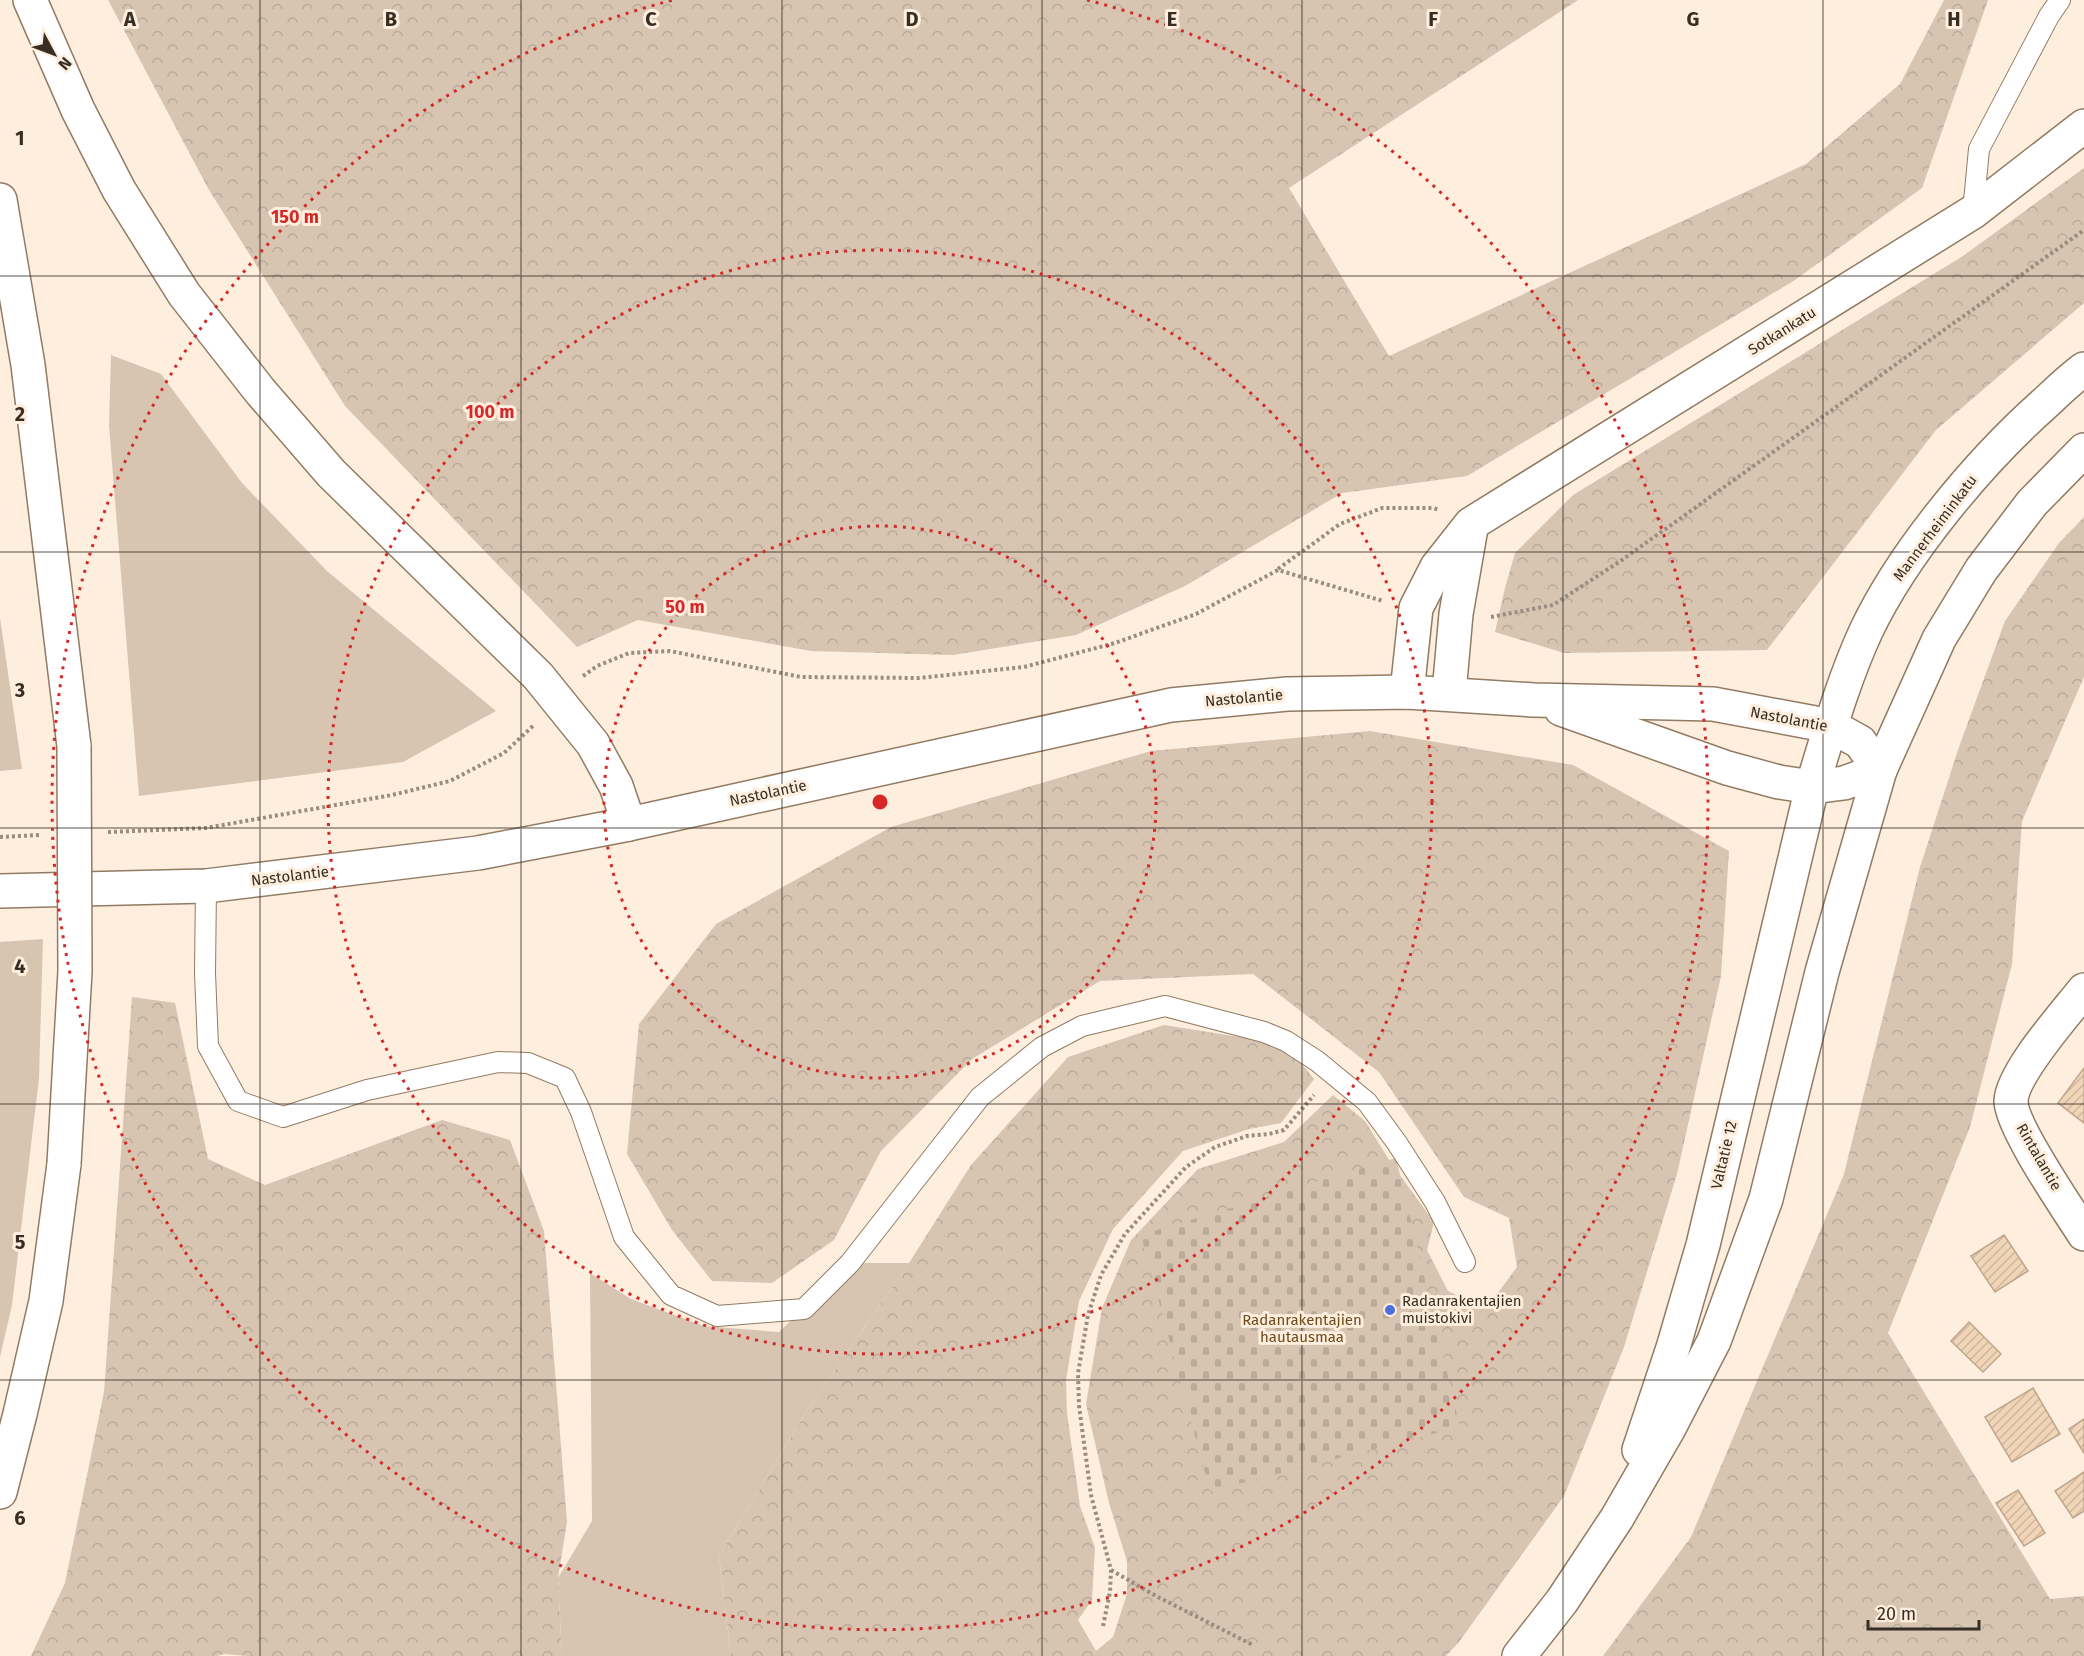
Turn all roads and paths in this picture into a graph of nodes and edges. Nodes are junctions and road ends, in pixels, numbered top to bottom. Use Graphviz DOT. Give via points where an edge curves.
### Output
graph roads {
  1 [pos="30,0"];
  2 [pos="2060,0"];
  3 [pos="2084,126"];
  4 [pos="0,200"];
  5 [pos="1973,212"];
  6 [pos="2084,230"];
  7 [pos="2084,369"];
  8 [pos="2084,450"];
  9 [pos="1472,524"];
  10 [pos="1278,570"];
  11 [pos="1416,608"];
  12 [pos="1456,614"];
  13 [pos="581,678"];
  14 [pos="1407,692"];
  15 [pos="1449,693"];
  16 [pos="1534,700"];
  17 [pos="538,720"];
  18 [pos="1831,726"];
  19 [pos="1880,770"];
  20 [pos="1812,787"];
  21 [pos="629,824"];
  22 [pos="103,832"];
  23 [pos="46,835"];
  24 [pos="0,837"];
  25 [pos="206,886"];
  26 [pos="0,891"];
  27 [pos="2084,990"];
  28 [pos="1331,1072"];
  29 [pos="2084,1234"];
  30 [pos="1465,1262"];
  31 [pos="0,1492"];
  32 [pos="1617,1518"];
  33 [pos="1111,1570"];
  34 [pos="1103,1626"];
  35 [pos="1253,1645"];
  36 [pos="1519,1656"];
  1 -- 21 [label="main road" via="78,110 119,190 184,294 331,473 538,676 593,744 616,786"];
  2 -- 5 [label="lane" via="1979,149"];
  3 -- 5 [label="main road, Sotkankatu"];
  4 -- 31 [label="main road, bridge" via="28,365 74,746 75,971 64,1164 45,1301"];
  5 -- 9 [label="main road, Sotkankatu"];
  6 -- 12 [label="path" via="1553,606 1492,617"];
  7 -- 18 [label="main road, Mannerheiminkatu" via="1989,459 1898,574 1867,630"];
  8 -- 19 [label="main road" via="2032,503 1981,570 1940,639"];
  9 -- 10 [label="path" via="1433,508 1382,508 1340,524"];
  9 -- 11 [label="main road, Sotkankatu" via="1437,567"];
  9 -- 12 [label="main road"];
  10 -- 11 [label="path"];
  10 -- 13 [label="path" via="1196,614 1115,643 1023,667 919,678 801,677 670,651 630,653 597,666"];
  11 -- 14 [label="main road, Sotkankatu"];
  12 -- 15 [label="main road"];
  14 -- 15 [label="main road, Nastolantie"];
  14 -- 21 [label="main road, Nastolantie" via="1287,694 1171,705"];
  15 -- 16 [label="main road, Nastolantie"];
  16 -- 18 [label="main road, Nastolantie" via="1713,704"];
  16 -- 20 [label="main road, Nastolantie" via="1727,768"];
  17 -- 22 [label="path" via="504,753 450,781 206,828"];
  18 -- 19 [label="main road, Nastolantie" via="1860,742"];
  18 -- 20 [label="main road, Mannerheiminkatu"];
  19 -- 20 [label="main road, Nastolantie" via="1844,783"];
  19 -- 32 [label="main road, Valtatie 12" via="1822,972 1766,1199 1718,1330 1669,1428"];
  20 -- 32 [label="main road, Valtatie 12" via="1703,1245"];
  21 -- 25 [label="main road, Nastolantie" via="478,853"];
  23 -- 24 [label="path"];
  25 -- 26 [label="main road, Nastolantie"];
  25 -- 28 [label="lane" via="208,1047 238,1101 283,1118 367,1090 498,1062 528,1063 566,1078 624,1237 672,1295 717,1316 804,1309 850,1263 980,1097 1042,1047 1082,1026 1166,1006 1272,1035"];
  27 -- 29 [label="main road, Rintalantie" via="2021,1071 2012,1101 2019,1127"];
  28 -- 30 [label="lane" via="1367,1102 1397,1143 1435,1202"];
  28 -- 33 [label="path" via="1284,1130 1247,1136 1215,1147 1186,1167 1125,1234 1101,1275 1088,1315 1078,1373 1079,1406 1091,1495"];
  32 -- 36 [label="main road, Valtatie 12" via="1562,1601"];
  33 -- 34 [label="path"];
  33 -- 35 [label="path"];
}
